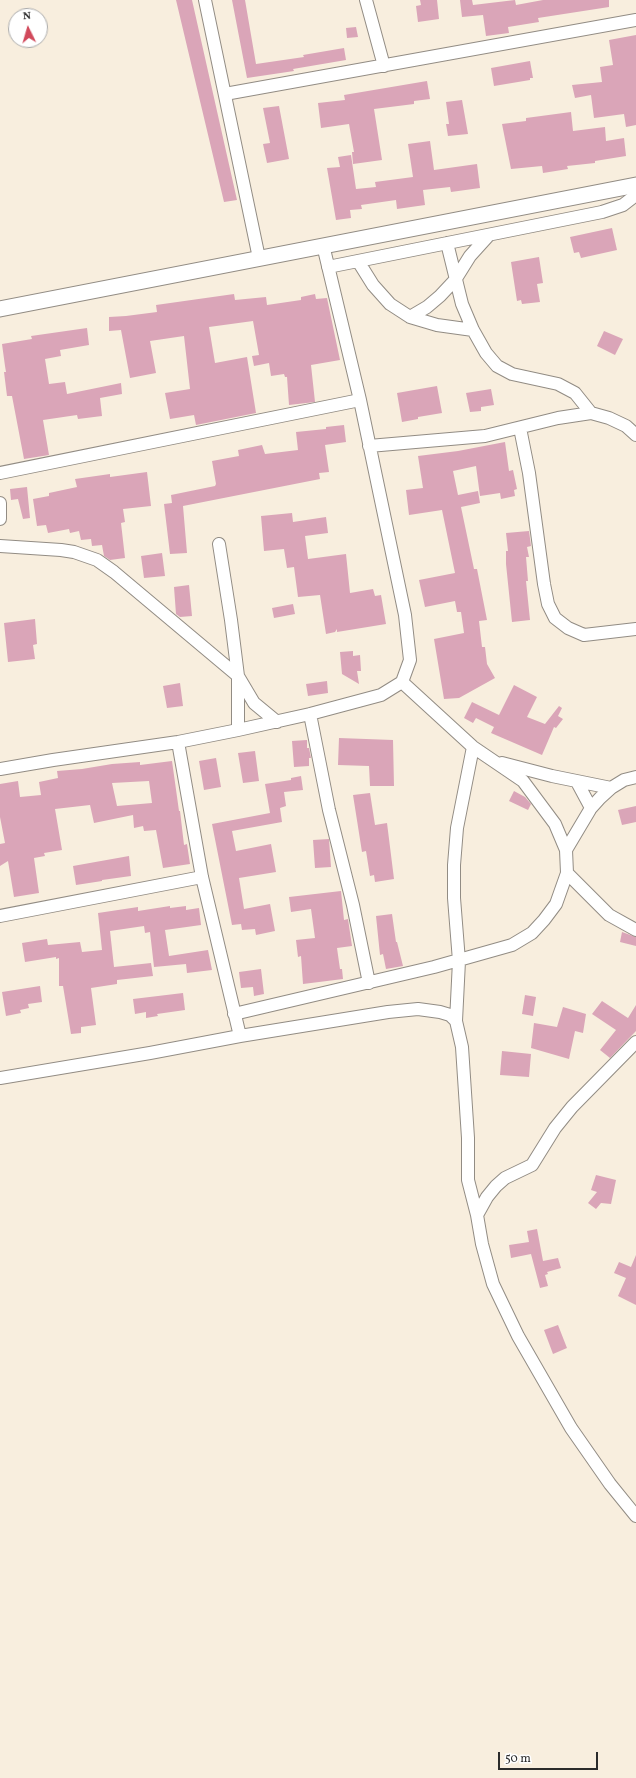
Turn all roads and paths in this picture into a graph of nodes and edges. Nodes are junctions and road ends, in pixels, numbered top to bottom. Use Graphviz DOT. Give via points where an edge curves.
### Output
graph roads {
  1 [pos="205,0"];
  2 [pos="366,0"];
  3 [pos="636,20"];
  4 [pos="384,66"];
  5 [pos="225,94"];
  6 [pos="636,185"];
  7 [pos="636,195"];
  8 [pos="489,235"];
  9 [pos="447,243"];
  10 [pos="323,245"];
  11 [pos="259,258"];
  12 [pos="358,261"];
  13 [pos="328,267"];
  14 [pos="455,280"];
  15 [pos="0,309"];
  16 [pos="410,317"];
  17 [pos="473,330"];
  18 [pos="360,400"];
  19 [pos="591,412"];
  20 [pos="520,428"];
  21 [pos="636,435"];
  22 [pos="369,446"];
  23 [pos="0,473"];
  24 [pos="0,503"];
  25 [pos="0,519"];
  26 [pos="219,544"];
  27 [pos="0,546"];
  28 [pos="636,629"];
  29 [pos="238,676"];
  30 [pos="402,682"];
  31 [pos="310,714"];
  32 [pos="277,722"];
  33 [pos="238,730"];
  34 [pos="178,742"];
  35 [pos="473,747"];
  36 [pos="495,761"];
  37 [pos="0,770"];
  38 [pos="636,777"];
  39 [pos="577,782"];
  40 [pos="610,788"];
  41 [pos="591,808"];
  42 [pos="566,850"];
  43 [pos="567,873"];
  44 [pos="202,877"];
  45 [pos="0,916"];
  46 [pos="636,930"];
  47 [pos="459,961"];
  48 [pos="369,982"];
  49 [pos="234,1014"];
  50 [pos="456,1021"];
  51 [pos="240,1036"];
  52 [pos="636,1042"];
  53 [pos="0,1078"];
  54 [pos="477,1215"];
  55 [pos="636,1516"];
  1 -- 5 [label="street"];
  2 -- 4 [label="street"];
  3 -- 4 [label="street"];
  4 -- 5 [label="street"];
  5 -- 11 [label="street"];
  6 -- 10 [label="street"];
  7 -- 8 [label="street" via="623,205 602,212"];
  8 -- 9 [label="street"];
  8 -- 14 [label="street" via="470,256"];
  9 -- 12 [label="street"];
  9 -- 14 [label="street"];
  10 -- 11 [label="street"];
  10 -- 13 [label="street"];
  11 -- 15 [label="street"];
  12 -- 13 [label="street"];
  12 -- 16 [label="street" via="373,285 390,304"];
  13 -- 18 [label="street"];
  14 -- 16 [label="street" via="426,307"];
  14 -- 17 [label="street"];
  16 -- 17 [label="street" via="437,325"];
  17 -- 19 [label="street" via="497,366 512,374 558,384 575,393"];
  18 -- 22 [label="street"];
  18 -- 23 [label="street"];
  19 -- 20 [label="street"];
  19 -- 21 [label="street" via="626,426"];
  20 -- 22 [label="street" via="485,436"];
  20 -- 28 [label="street" via="529,472 544,584 548,604 556,618 568,628 584,635"];
  22 -- 30 [label="street" via="405,615 410,660"];
  24 -- 25 [label="street"];
  26 -- 29 [label="street" via="232,620"];
  27 -- 29 [label="street" via="61,550 97,560"];
  29 -- 32 [label="street" via="254,703"];
  29 -- 33 [label="street"];
  30 -- 31 [label="street" via="381,695"];
  30 -- 35 [label="street"];
  31 -- 32 [label="street"];
  31 -- 48 [label="street" via="329,810"];
  32 -- 33 [label="street"];
  33 -- 34 [label="street"];
  34 -- 37 [label="street"];
  34 -- 44 [label="street"];
  35 -- 36 [label="street"];
  35 -- 47 [label="street" via="457,828 454,865"];
  36 -- 39 [label="street"];
  36 -- 42 [label="street" via="523,782 555,824"];
  38 -- 40 [label="street"];
  39 -- 40 [label="street"];
  39 -- 41 [label="street"];
  40 -- 41 [label="street"];
  41 -- 42 [label="street"];
  42 -- 43 [label="street"];
  43 -- 46 [label="street" via="609,916"];
  43 -- 47 [label="street" via="556,904 532,933 512,945"];
  44 -- 45 [label="street"];
  44 -- 49 [label="street"];
  47 -- 48 [label="street"];
  47 -- 50 [label="street"];
  48 -- 49 [label="street"];
  49 -- 51 [label="street"];
  50 -- 51 [label="street" via="450,1015 418,1009"];
  50 -- 54 [label="street" via="464,1069 468,1180"];
  51 -- 53 [label="street"];
  52 -- 54 [label="street" via="572,1107 555,1128 532,1165 505,1178 496,1186 487,1196"];
  54 -- 55 [label="street" via="493,1284 518,1336 571,1428"];
}
